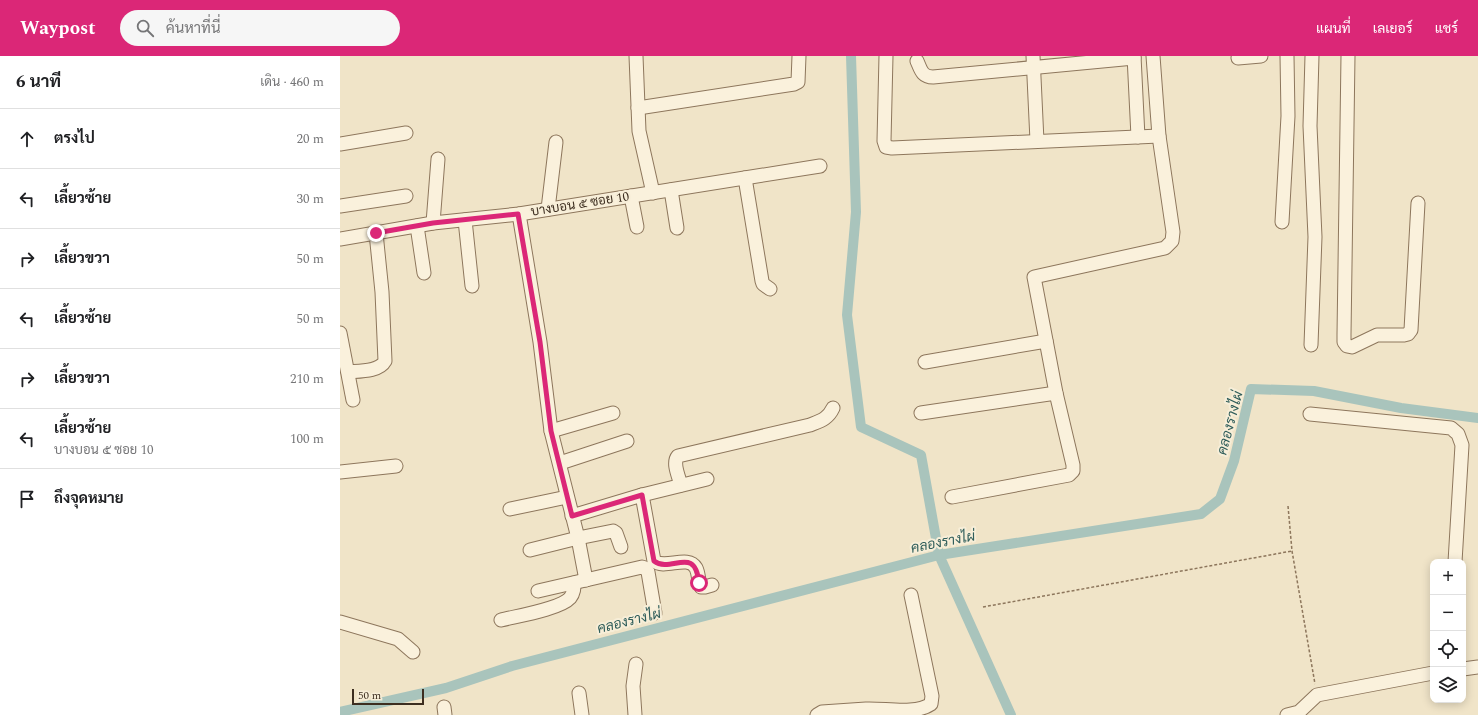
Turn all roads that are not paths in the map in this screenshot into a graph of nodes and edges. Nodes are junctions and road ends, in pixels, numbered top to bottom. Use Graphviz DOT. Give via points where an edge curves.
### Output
graph roads {
  1 [pos="636,56"];
  2 [pos="799,56"];
  3 [pos="886,56"];
  4 [pos="1153,56"];
  5 [pos="1261,56"];
  6 [pos="1288,56"];
  7 [pos="1312,56"];
  8 [pos="1348,56"];
  9 [pos="1134,57"];
  10 [pos="1238,58"];
  11 [pos="918,61"];
  12 [pos="1034,62"];
  13 [pos="638,108"];
  14 [pos="406,134"];
  15 [pos="1158,136"];
  16 [pos="1138,137"];
  17 [pos="1037,141"];
  18 [pos="556,142"];
  19 [pos="340,144"];
  20 [pos="438,160"];
  21 [pos="820,166"];
  22 [pos="745,178"];
  23 [pos="671,190"];
  24 [pos="653,193"];
  25 [pos="406,196"];
  26 [pos="631,196"];
  27 [pos="1418,203"];
  28 [pos="340,206"];
  29 [pos="548,209"];
  30 [pos="518,214"];
  31 [pos="465,220"];
  32 [pos="1282,222"];
  33 [pos="433,223"];
  34 [pos="417,226"];
  35 [pos="636,227"];
  36 [pos="677,228"];
  37 [pos="376,233"];
  38 [pos="340,239"];
  39 [pos="424,273"];
  40 [pos="472,286"];
  41 [pos="770,289"];
  42 [pos="340,333"];
  43 [pos="1046,341"];
  44 [pos="1311,345"];
  45 [pos="926,362"];
  46 [pos="348,372"];
  47 [pos="1056,393"];
  48 [pos="353,400"];
  49 [pos="833,408"];
  50 [pos="613,413"];
  51 [pos="921,413"];
  52 [pos="1310,414"];
  53 [pos="551,431"];
  54 [pos="627,441"];
  55 [pos="560,463"];
  56 [pos="396,466"];
  57 [pos="340,472"];
  58 [pos="708,479"];
  59 [pos="681,486"];
  60 [pos="642,495"];
  61 [pos="567,497"];
  62 [pos="952,497"];
  63 [pos="510,509"];
  64 [pos="572,516"];
  65 [pos="578,538"];
  66 [pos="621,547"];
  67 [pos="530,550"];
  68 [pos="1455,559"];
  69 [pos="580,581"];
  70 [pos="712,585"];
  71 [pos="538,591"];
  72 [pos="910,595"];
  73 [pos="655,613"];
  74 [pos="501,620"];
  75 [pos="340,622"];
  76 [pos="413,652"];
  77 [pos="636,664"];
  78 [pos="1478,668"];
  79 [pos="1466,669"];
  80 [pos="1430,674"];
  81 [pos="578,693"];
  82 [pos="916,712"];
  83 [pos="582,715"];
  84 [pos="635,715"];
  85 [pos="817,715"];
  86 [pos="1287,715"];
  1 -- 13 [label="street"];
  2 -- 13 [label="street" via="798,82 794,84"];
  3 -- 17 [label="street" via="886,146 892,148"];
  4 -- 15 [label="street"];
  5 -- 10 [label="street"];
  6 -- 32 [label="street" via="1288,116"];
  7 -- 44 [label="street" via="1310,126 1314,236"];
  8 -- 27 [label="street" via="1344,335 1347,346 1352,347 1377,335 1404,335 1411,330"];
  9 -- 12 [label="street"];
  9 -- 16 [label="street"];
  11 -- 12 [label="street" via="926,77"];
  12 -- 17 [label="street"];
  13 -- 24 [label="street" via="639,131"];
  14 -- 19 [label="street"];
  15 -- 16 [label="street"];
  15 -- 43 [label="street" via="1173,232 1172,241 1165,248 1034,277"];
  16 -- 17 [label="street"];
  18 -- 29 [label="street"];
  20 -- 33 [label="street"];
  21 -- 22 [label="street, บางบอน ๕ ซอย 10"];
  22 -- 23 [label="street, บางบอน ๕ ซอย 10"];
  22 -- 41 [label="street" via="762,281"];
  23 -- 24 [label="street, บางบอน ๕ ซอย 10"];
  23 -- 36 [label="street"];
  24 -- 26 [label="street, บางบอน ๕ ซอย 10"];
  25 -- 28 [label="street"];
  26 -- 29 [label="street, บางบอน ๕ ซอย 10"];
  26 -- 35 [label="street"];
  29 -- 30 [label="street, บางบอน ๕ ซอย 10"];
  30 -- 31 [label="street, บางบอน ๕ ซอย 10"];
  30 -- 53 [label="street" via="540,342"];
  31 -- 33 [label="street, บางบอน ๕ ซอย 10"];
  31 -- 40 [label="street"];
  33 -- 34 [label="street, บางบอน ๕ ซอย 10"];
  34 -- 37 [label="street, บางบอน ๕ ซอย 10"];
  34 -- 39 [label="street"];
  37 -- 38 [label="street, บางบอน ๕ ซอย 10"];
  37 -- 46 [label="street" via="385,361 377,368"];
  42 -- 46 [label="street"];
  43 -- 45 [label="street"];
  43 -- 47 [label="street"];
  46 -- 48 [label="street"];
  47 -- 51 [label="street"];
  47 -- 62 [label="street" via="1073,465 1073,471 1069,476"];
  49 -- 59 [label="street" via="826,418 810,425 678,456 676,463"];
  50 -- 53 [label="street"];
  52 -- 68 [label="street" via="1451,428 1458,434 1462,445"];
  53 -- 55 [label="street"];
  54 -- 55 [label="street"];
  55 -- 61 [label="street"];
  56 -- 57 [label="street"];
  58 -- 59 [label="street"];
  59 -- 60 [label="street"];
  60 -- 64 [label="street"];
  60 -- 70 [label="street" via="654,561 661,564 691,564 696,568 701,587"];
  61 -- 63 [label="street"];
  61 -- 64 [label="street"];
  64 -- 65 [label="street"];
  65 -- 66 [label="street" via="613,531"];
  65 -- 67 [label="street"];
  65 -- 69 [label="street"];
  69 -- 71 [label="street"];
  69 -- 73 [label="street" via="646,568"];
  69 -- 74 [label="street" via="570,598 561,604"];
  72 -- 82 [label="street" via="932,696 931,704"];
  75 -- 76 [label="street" via="398,639"];
  77 -- 84 [label="street" via="632,686"];
  78 -- 79 [label="street"];
  80 -- 86 [label="street" via="1317,696 1299,712"];
  81 -- 83 [label="street"];
  82 -- 85 [label="street" via="867,709 822,712"];
}
